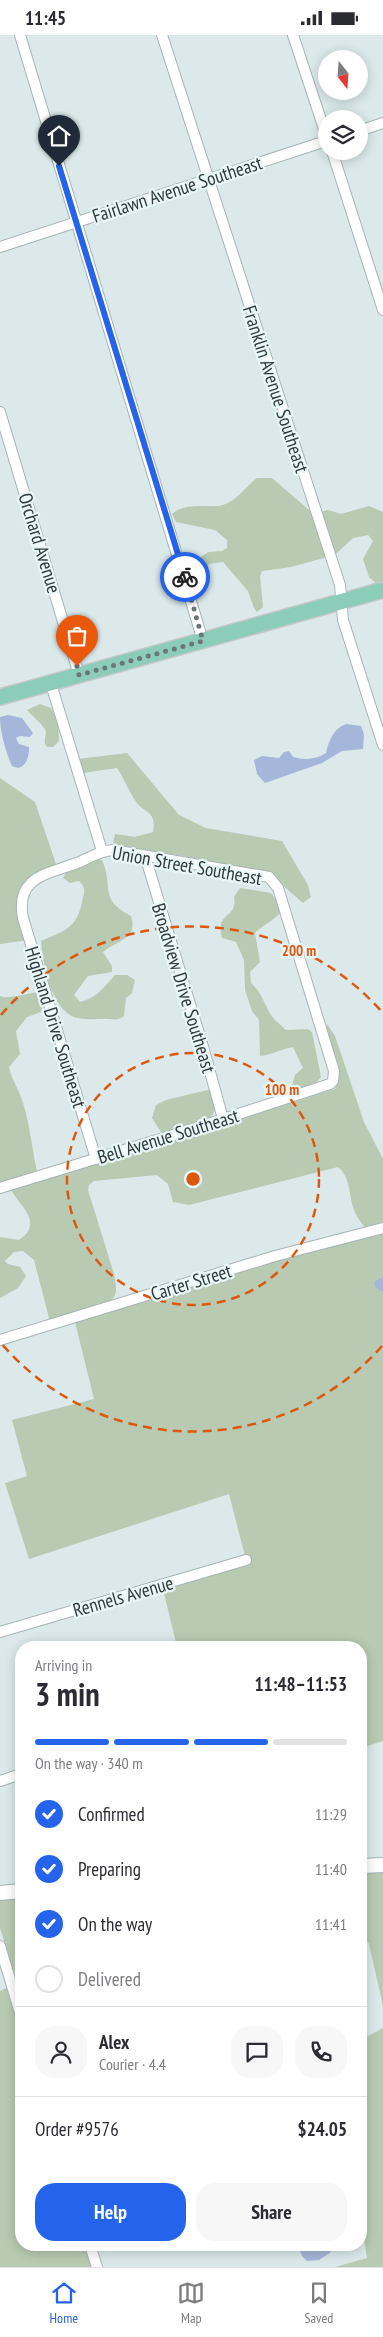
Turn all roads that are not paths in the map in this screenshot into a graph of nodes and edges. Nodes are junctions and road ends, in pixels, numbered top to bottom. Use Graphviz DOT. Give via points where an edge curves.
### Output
graph roads {
  1 [pos="20,35"];
  2 [pos="162,35"];
  3 [pos="293,35"];
  4 [pos="318,111"];
  5 [pos="383,123"];
  6 [pos="368,128"];
  7 [pos="318,144"];
  8 [pos="335,160"];
  9 [pos="207,180"];
  10 [pos="76,222"];
  11 [pos="0,247"];
  12 [pos="383,310"];
  13 [pos="0,412"];
  14 [pos="383,591"];
  15 [pos="342,602"];
  16 [pos="203,641"];
  17 [pos="79,675"];
  18 [pos="52,683"];
  19 [pos="0,697"];
  20 [pos="383,745"];
  21 [pos="102,851"];
  22 [pos="145,856"];
  23 [pos="23,894"];
  24 [pos="333,1081"];
  25 [pos="222,1119"];
  26 [pos="96,1159"];
  27 [pos="0,1187"];
  28 [pos="383,1228"];
  29 [pos="0,1340"];
  30 [pos="246,1560"];
  31 [pos="0,1632"];
  32 [pos="15,1777"];
  33 [pos="0,1781"];
  34 [pos="383,1865"];
  35 [pos="367,1866"];
  36 [pos="15,1892"];
  37 [pos="0,1893"];
  38 [pos="0,1946"];
  39 [pos="15,1996"];
  40 [pos="92,2251"];
  41 [pos="97,2267"];
  1 -- 10 [label="street"];
  2 -- 9 [label="street, Franklin Avenue Southeast"];
  3 -- 4 [label="street"];
  5 -- 6 [label="street"];
  7 -- 9 [label="street, Fairlawn Avenue Southeast"];
  8 -- 12 [label="street"];
  9 -- 10 [label="street, Fairlawn Avenue Southeast"];
  9 -- 15 [label="street, Franklin Avenue Southeast" via="340,585"];
  10 -- 11 [label="street, Fairlawn Avenue Southeast"];
  10 -- 16 [label="street"];
  13 -- 17 [label="street, Orchard Avenue"];
  14 -- 15 [label="main road"];
  15 -- 16 [label="main road"];
  15 -- 20 [label="street, Franklin Avenue Southeast" via="343,620"];
  16 -- 17 [label="main road"];
  17 -- 18 [label="main road"];
  18 -- 19 [label="main road"];
  18 -- 21 [label="street"];
  21 -- 22 [label="street, Union Street Southeast"];
  21 -- 23 [label="street, Union Street Southeast" via="37,878"];
  22 -- 24 [label="street, Union Street Southeast" via="262,875 274,881 334,1071"];
  22 -- 25 [label="street, Broadview Drive Southeast"];
  23 -- 26 [label="street, Highland Drive Southeast" via="21,909 25,925"];
  24 -- 25 [label="street, Bell Avenue Southeast" via="327,1087"];
  25 -- 26 [label="street, Bell Avenue Southeast"];
  26 -- 27 [label="street, Bell Avenue Southeast"];
  28 -- 29 [label="street, Carter Street" via="275,1256"];
  30 -- 31 [label="street, Rennels Avenue"];
  32 -- 33 [label="street"];
  34 -- 35 [label="main road"];
  36 -- 37 [label="main road"];
  38 -- 39 [label="street"];
  40 -- 41 [label="street"];
}
